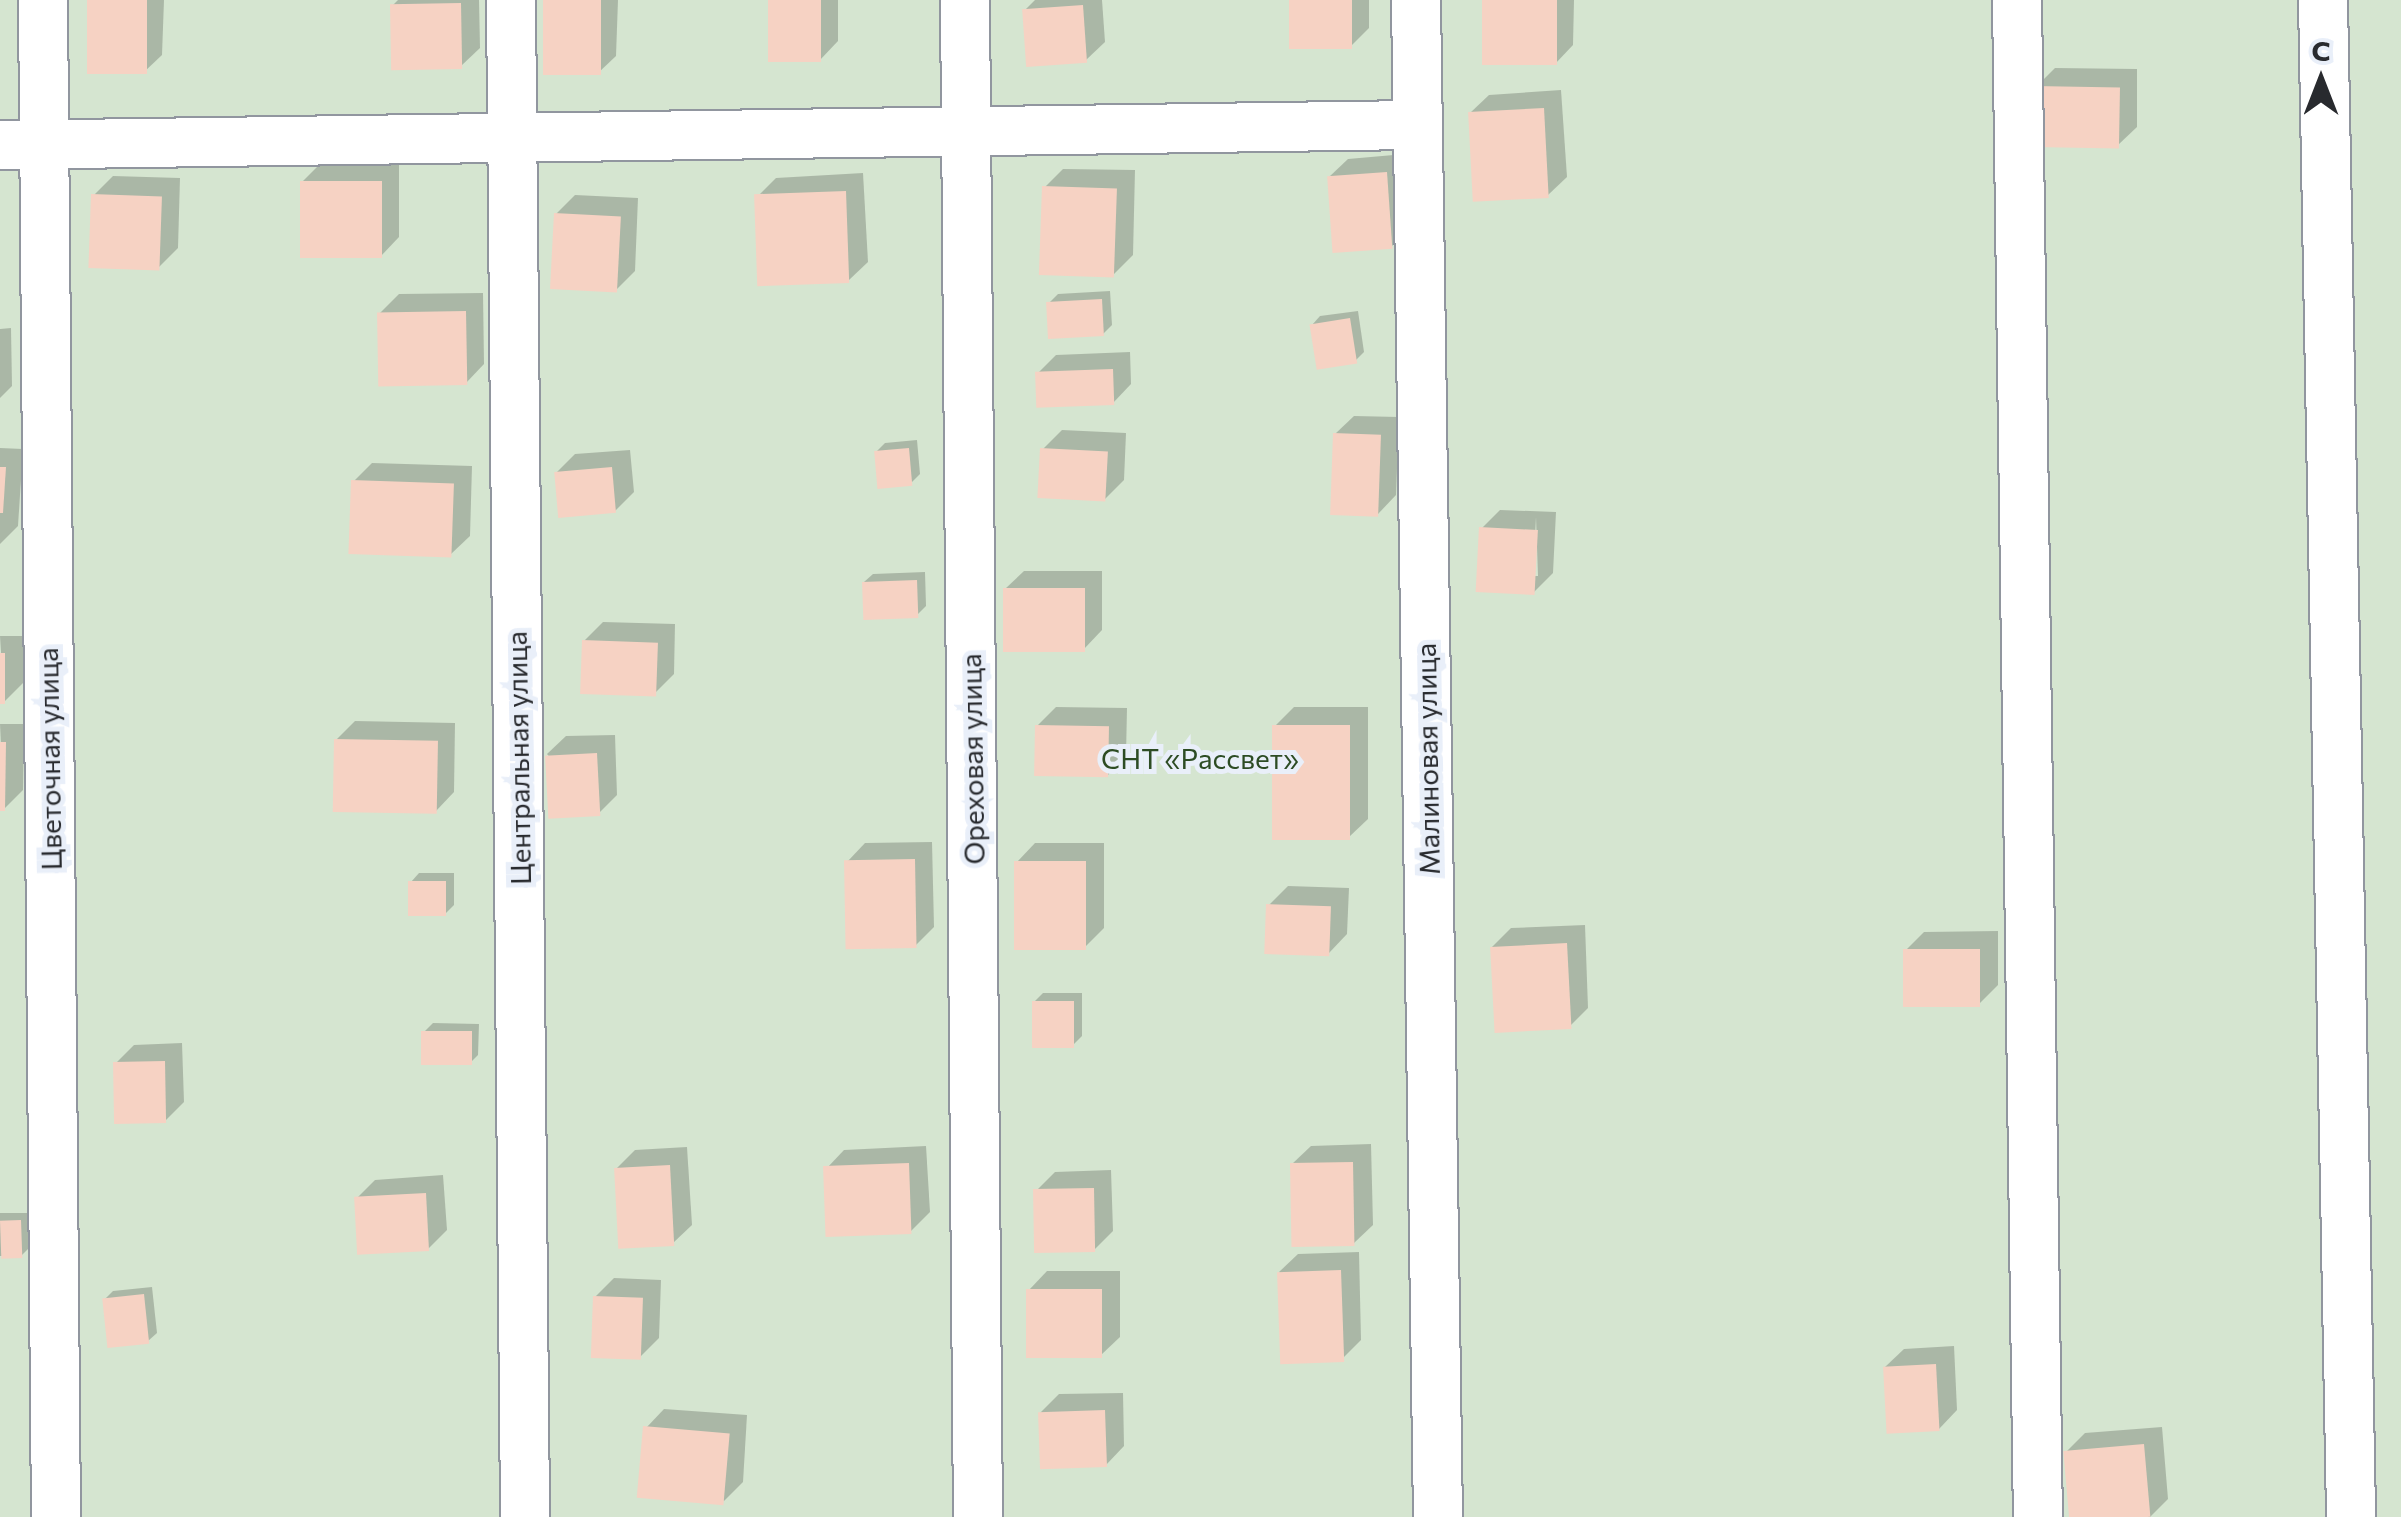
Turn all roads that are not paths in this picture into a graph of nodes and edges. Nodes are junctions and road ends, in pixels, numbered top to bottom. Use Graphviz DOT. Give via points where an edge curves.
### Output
graph roads {
  1 [pos="43,0"];
  2 [pos="511,0"];
  3 [pos="965,0"];
  4 [pos="1416,0"];
  5 [pos="2018,0"];
  6 [pos="2322,0"];
  7 [pos="1417,125"];
  8 [pos="966,135"];
  9 [pos="512,137"];
  10 [pos="22,144"];
  11 [pos="56,1517"];
  12 [pos="525,1517"];
  13 [pos="978,1517"];
  14 [pos="1438,1517"];
  15 [pos="2038,1517"];
  16 [pos="2351,1517"];
  1 -- 10 [label="street, Цветочная улица"];
  2 -- 9 [label="street, Центральная улица"];
  3 -- 8 [label="street, Ореховая улица"];
  4 -- 7 [label="street, Малиновая улица"];
  5 -- 15 [label="street"];
  6 -- 16 [label="street"];
  7 -- 8 [label="street"];
  7 -- 14 [label="street, Малиновая улица"];
  8 -- 9 [label="street"];
  8 -- 13 [label="street, Ореховая улица"];
  9 -- 10 [label="street"];
  9 -- 12 [label="street, Центральная улица"];
  10 -- 11 [label="street, Цветочная улица"];
}
